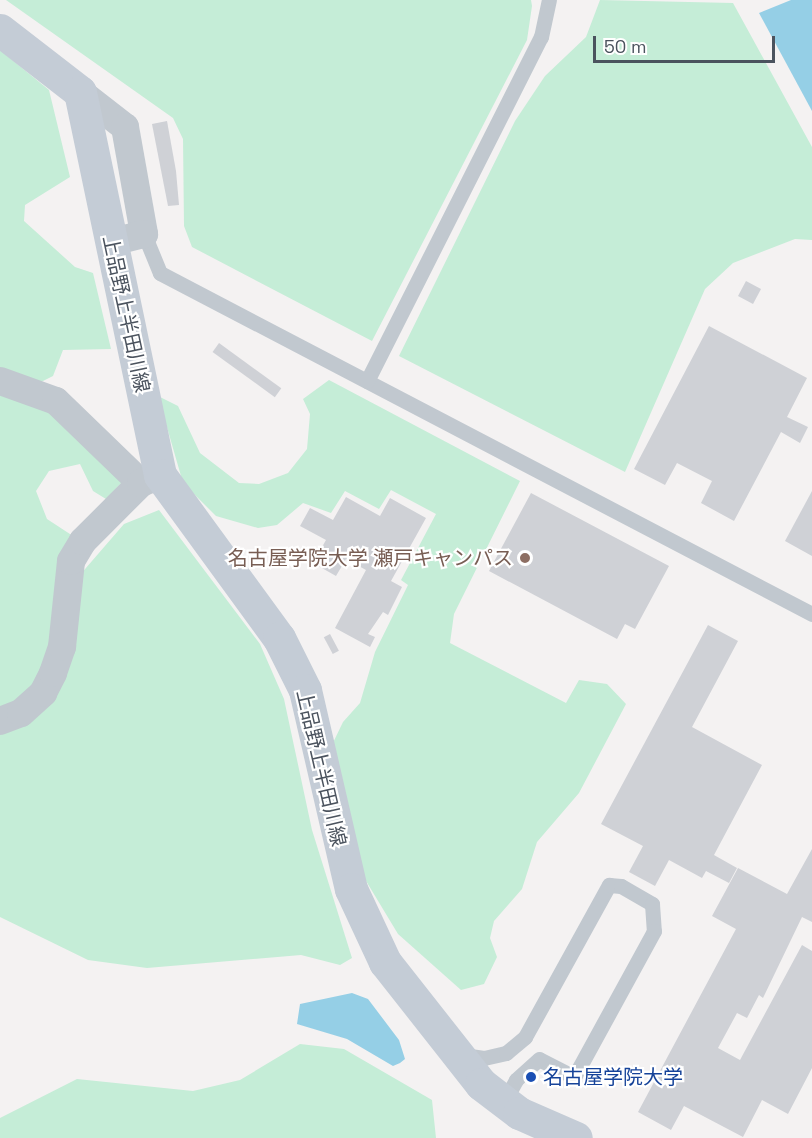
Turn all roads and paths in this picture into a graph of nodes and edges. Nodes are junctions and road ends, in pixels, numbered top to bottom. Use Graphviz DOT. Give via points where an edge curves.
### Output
graph roads {
  1 [pos="549,0"];
  2 [pos="0,30"];
  3 [pos="80,93"];
  4 [pos="144,234"];
  5 [pos="111,242"];
  6 [pos="0,381"];
  7 [pos="366,381"];
  8 [pos="150,479"];
  9 [pos="812,614"];
  10 [pos="0,721"];
  11 [pos="451,1053"];
  12 [pos="505,1100"];
  13 [pos="576,1138"];
  1 -- 7 [label="lane" via="541,37"];
  2 -- 3 [label="street"];
  3 -- 4 [label="street" via="125,128"];
  3 -- 5 [label="street, 上品野上半田川線"];
  4 -- 5 [label="street"];
  4 -- 7 [label="lane" via="160,273"];
  5 -- 8 [label="street, 上品野上半田川線"];
  6 -- 8 [label="street" via="56,401"];
  7 -- 9 [label="lane"];
  8 -- 10 [label="street" via="83,541 71,561 62,647 43,693 21,712"];
  8 -- 11 [label="street, 上品野上半田川線" via="279,638 305,690 351,889 385,962"];
  11 -- 12 [label="street, 上品野上半田川線"];
  11 -- 12 [label="lane" via="484,1058 506,1053 525,1036 609,885 621,886 652,904 654,931 574,1077 539,1059 516,1080"];
  12 -- 13 [label="street, 上品野上半田川線" via="519,1113"];
}
